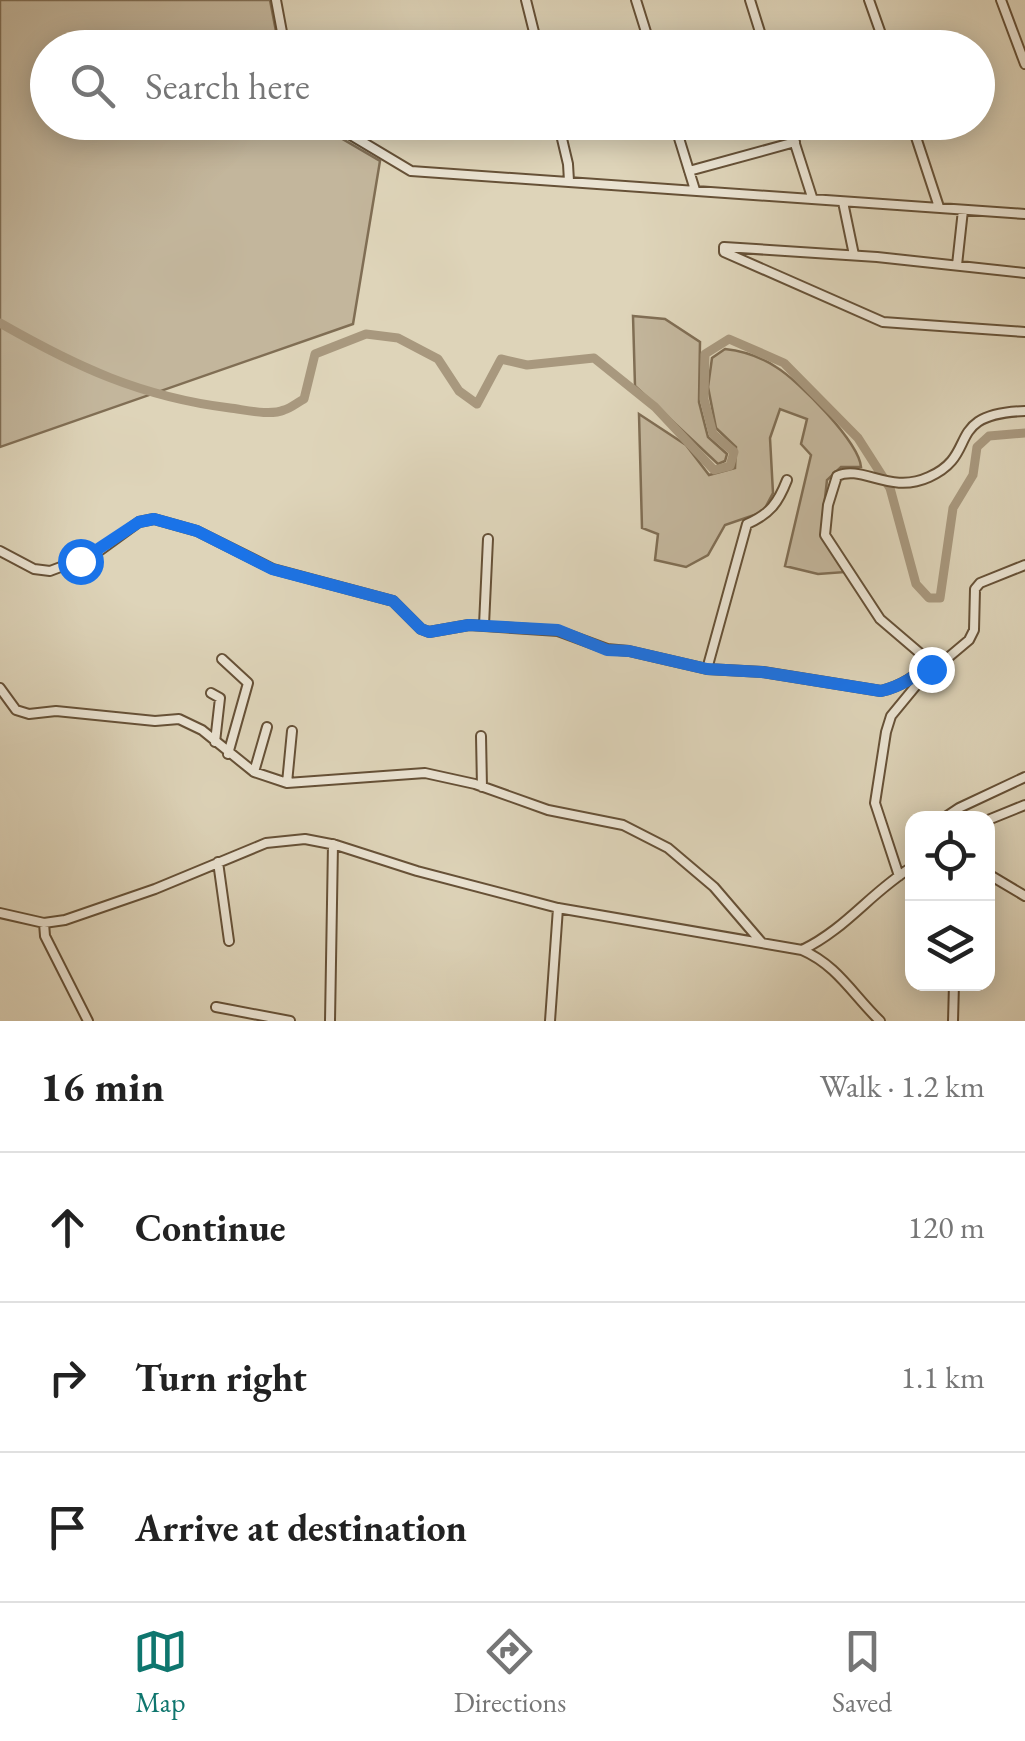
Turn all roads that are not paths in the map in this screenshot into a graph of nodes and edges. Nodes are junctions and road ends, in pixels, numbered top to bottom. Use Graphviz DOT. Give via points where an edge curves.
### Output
graph roads {
  1 [pos="276,0"];
  2 [pos="526,0"];
  3 [pos="636,0"];
  4 [pos="750,0"];
  5 [pos="869,0"];
  6 [pos="1001,0"];
  7 [pos="282,30"];
  8 [pos="534,30"];
  9 [pos="645,30"];
  10 [pos="759,30"];
  11 [pos="878,30"];
  12 [pos="1025,64"];
  13 [pos="359,140"];
  14 [pos="562,140"];
  15 [pos="680,140"];
  16 [pos="917,140"];
  17 [pos="795,142"];
  18 [pos="689,171"];
  19 [pos="568,181"];
  20 [pos="695,190"];
  21 [pos="812,197"];
  22 [pos="842,202"];
  23 [pos="939,207"];
  24 [pos="963,210"];
  25 [pos="1025,214"];
  26 [pos="854,255"];
  27 [pos="957,265"];
  28 [pos="1025,274"];
  29 [pos="1025,332"];
  30 [pos="1025,410"];
  31 [pos="787,480"];
  32 [pos="488,539"];
  33 [pos="0,552"];
  34 [pos="1025,565"];
  35 [pos="484,625"];
  36 [pos="222,659"];
  37 [pos="932,663"];
  38 [pos="707,669"];
  39 [pos="0,688"];
  40 [pos="211,693"];
  41 [pos="267,726"];
  42 [pos="292,731"];
  43 [pos="481,736"];
  44 [pos="215,742"];
  45 [pos="228,754"];
  46 [pos="254,772"];
  47 [pos="1025,777"];
  48 [pos="287,782"];
  49 [pos="482,787"];
  50 [pos="1025,804"];
  51 [pos="954,811"];
  52 [pos="995,817"];
  53 [pos="333,844"];
  54 [pos="218,862"];
  55 [pos="905,872"];
  56 [pos="899,876"];
  57 [pos="995,878"];
  58 [pos="1025,896"];
  59 [pos="558,908"];
  60 [pos="0,914"];
  61 [pos="44,922"];
  62 [pos="230,942"];
  63 [pos="762,943"];
  64 [pos="802,950"];
  65 [pos="954,991"];
  66 [pos="216,1007"];
  67 [pos="88,1021"];
  68 [pos="287,1021"];
  69 [pos="330,1021"];
  70 [pos="550,1021"];
  71 [pos="880,1021"];
  72 [pos="953,1021"];
  1 -- 7 [label="street"];
  2 -- 8 [label="street"];
  3 -- 9 [label="street"];
  4 -- 10 [label="street"];
  5 -- 11 [label="street"];
  6 -- 12 [label="street"];
  13 -- 19 [label="street" via="411,171"];
  14 -- 19 [label="street"];
  15 -- 18 [label="street"];
  16 -- 23 [label="street"];
  17 -- 18 [label="street"];
  17 -- 21 [label="street"];
  18 -- 20 [label="street"];
  19 -- 20 [label="street"];
  20 -- 21 [label="street"];
  21 -- 22 [label="street"];
  22 -- 23 [label="street"];
  22 -- 26 [label="street"];
  23 -- 24 [label="street"];
  24 -- 25 [label="street"];
  24 -- 27 [label="street"];
  26 -- 27 [label="street"];
  26 -- 29 [label="street" via="724,248 883,322"];
  27 -- 28 [label="street"];
  30 -- 37 [label="street" via="981,418 948,467 922,480 897,484 853,473 837,476 830,492 826,535 880,619"];
  31 -- 38 [label="street" via="770,512 747,524"];
  32 -- 35 [label="street"];
  33 -- 35 [label="street" via="50,571 154,519 197,531 272,569 393,601 429,632"];
  34 -- 37 [label="street" via="980,583 969,640"];
  35 -- 38 [label="street" via="558,630 607,650"];
  36 -- 45 [label="street" via="248,682"];
  37 -- 38 [label="street" via="881,691"];
  37 -- 56 [label="street" via="891,716 875,803"];
  39 -- 44 [label="street" via="16,710 30,714 179,719"];
  40 -- 44 [label="street" via="220,698"];
  41 -- 46 [label="street"];
  42 -- 48 [label="street"];
  43 -- 49 [label="street"];
  44 -- 45 [label="street"];
  45 -- 46 [label="street"];
  46 -- 48 [label="street"];
  47 -- 51 [label="street"];
  48 -- 49 [label="street" via="425,773"];
  49 -- 63 [label="street" via="651,837 714,887"];
  50 -- 52 [label="street"];
  53 -- 54 [label="street" via="288,838"];
  53 -- 59 [label="street"];
  53 -- 69 [label="street"];
  54 -- 61 [label="street" via="88,914"];
  54 -- 62 [label="street"];
  55 -- 56 [label="street"];
  56 -- 64 [label="street" via="844,926"];
  57 -- 58 [label="street"];
  59 -- 63 [label="street"];
  59 -- 70 [label="street"];
  60 -- 61 [label="street"];
  61 -- 67 [label="street"];
  63 -- 64 [label="street"];
  64 -- 71 [label="street" via="821,958"];
  65 -- 72 [label="street"];
  66 -- 68 [label="street"];
}
